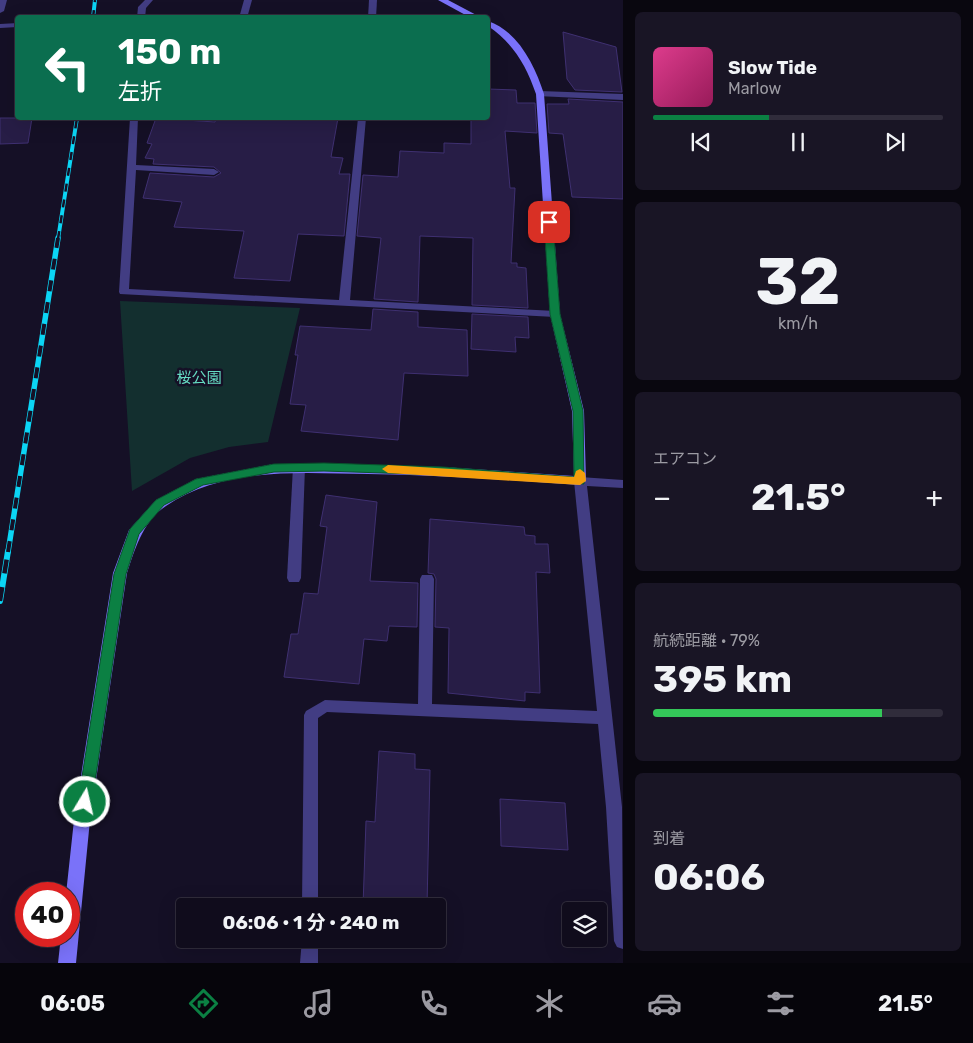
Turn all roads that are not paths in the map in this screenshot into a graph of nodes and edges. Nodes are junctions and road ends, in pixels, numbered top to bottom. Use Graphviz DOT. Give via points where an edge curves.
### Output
graph roads {
  1 [pos="3,0"];
  2 [pos="149,0"];
  3 [pos="248,0"];
  4 [pos="374,0"];
  5 [pos="442,0"];
  6 [pos="0,11"];
  7 [pos="141,15"];
  8 [pos="245,15"];
  9 [pos="372,15"];
  10 [pos="472,15"];
  11 [pos="490,24"];
  12 [pos="15,25"];
  13 [pos="0,26"];
  14 [pos="540,94"];
  15 [pos="623,97"];
  16 [pos="134,120"];
  17 [pos="362,120"];
  18 [pos="132,167"];
  19 [pos="214,172"];
  20 [pos="344,303"];
  21 [pos="555,314"];
  22 [pos="299,467"];
  23 [pos="580,481"];
  24 [pos="623,484"];
  25 [pos="294,578"];
  26 [pos="427,579"];
  27 [pos="424,711"];
  28 [pos="604,718"];
  29 [pos="310,898"];
  30 [pos="623,941"];
  31 [pos="310,948"];
  32 [pos="67,963"];
  33 [pos="309,963"];
  1 -- 6 [label="street"];
  2 -- 7 [label="street" via="142,7"];
  3 -- 8 [label="street"];
  4 -- 9 [label="street"];
  5 -- 10 [label="street"];
  11 -- 14 [label="street" via="516,44 533,73"];
  12 -- 13 [label="street"];
  14 -- 15 [label="street"];
  14 -- 21 [label="street"];
  16 -- 18 [label="street"];
  17 -- 20 [label="street"];
  18 -- 19 [label="street"];
  18 -- 20 [label="street" via="124,292"];
  20 -- 21 [label="street"];
  21 -- 23 [label="street" via="578,411"];
  22 -- 23 [label="street" via="443,471"];
  22 -- 25 [label="street"];
  22 -- 32 [label="street" via="249,471 200,482 160,502 134,532 120,574 82,820"];
  23 -- 24 [label="street"];
  23 -- 28 [label="street"];
  26 -- 27 [label="street"];
  27 -- 28 [label="street"];
  27 -- 29 [label="street" via="325,706 311,715"];
  28 -- 30 [label="street"];
  31 -- 33 [label="street"];
}
